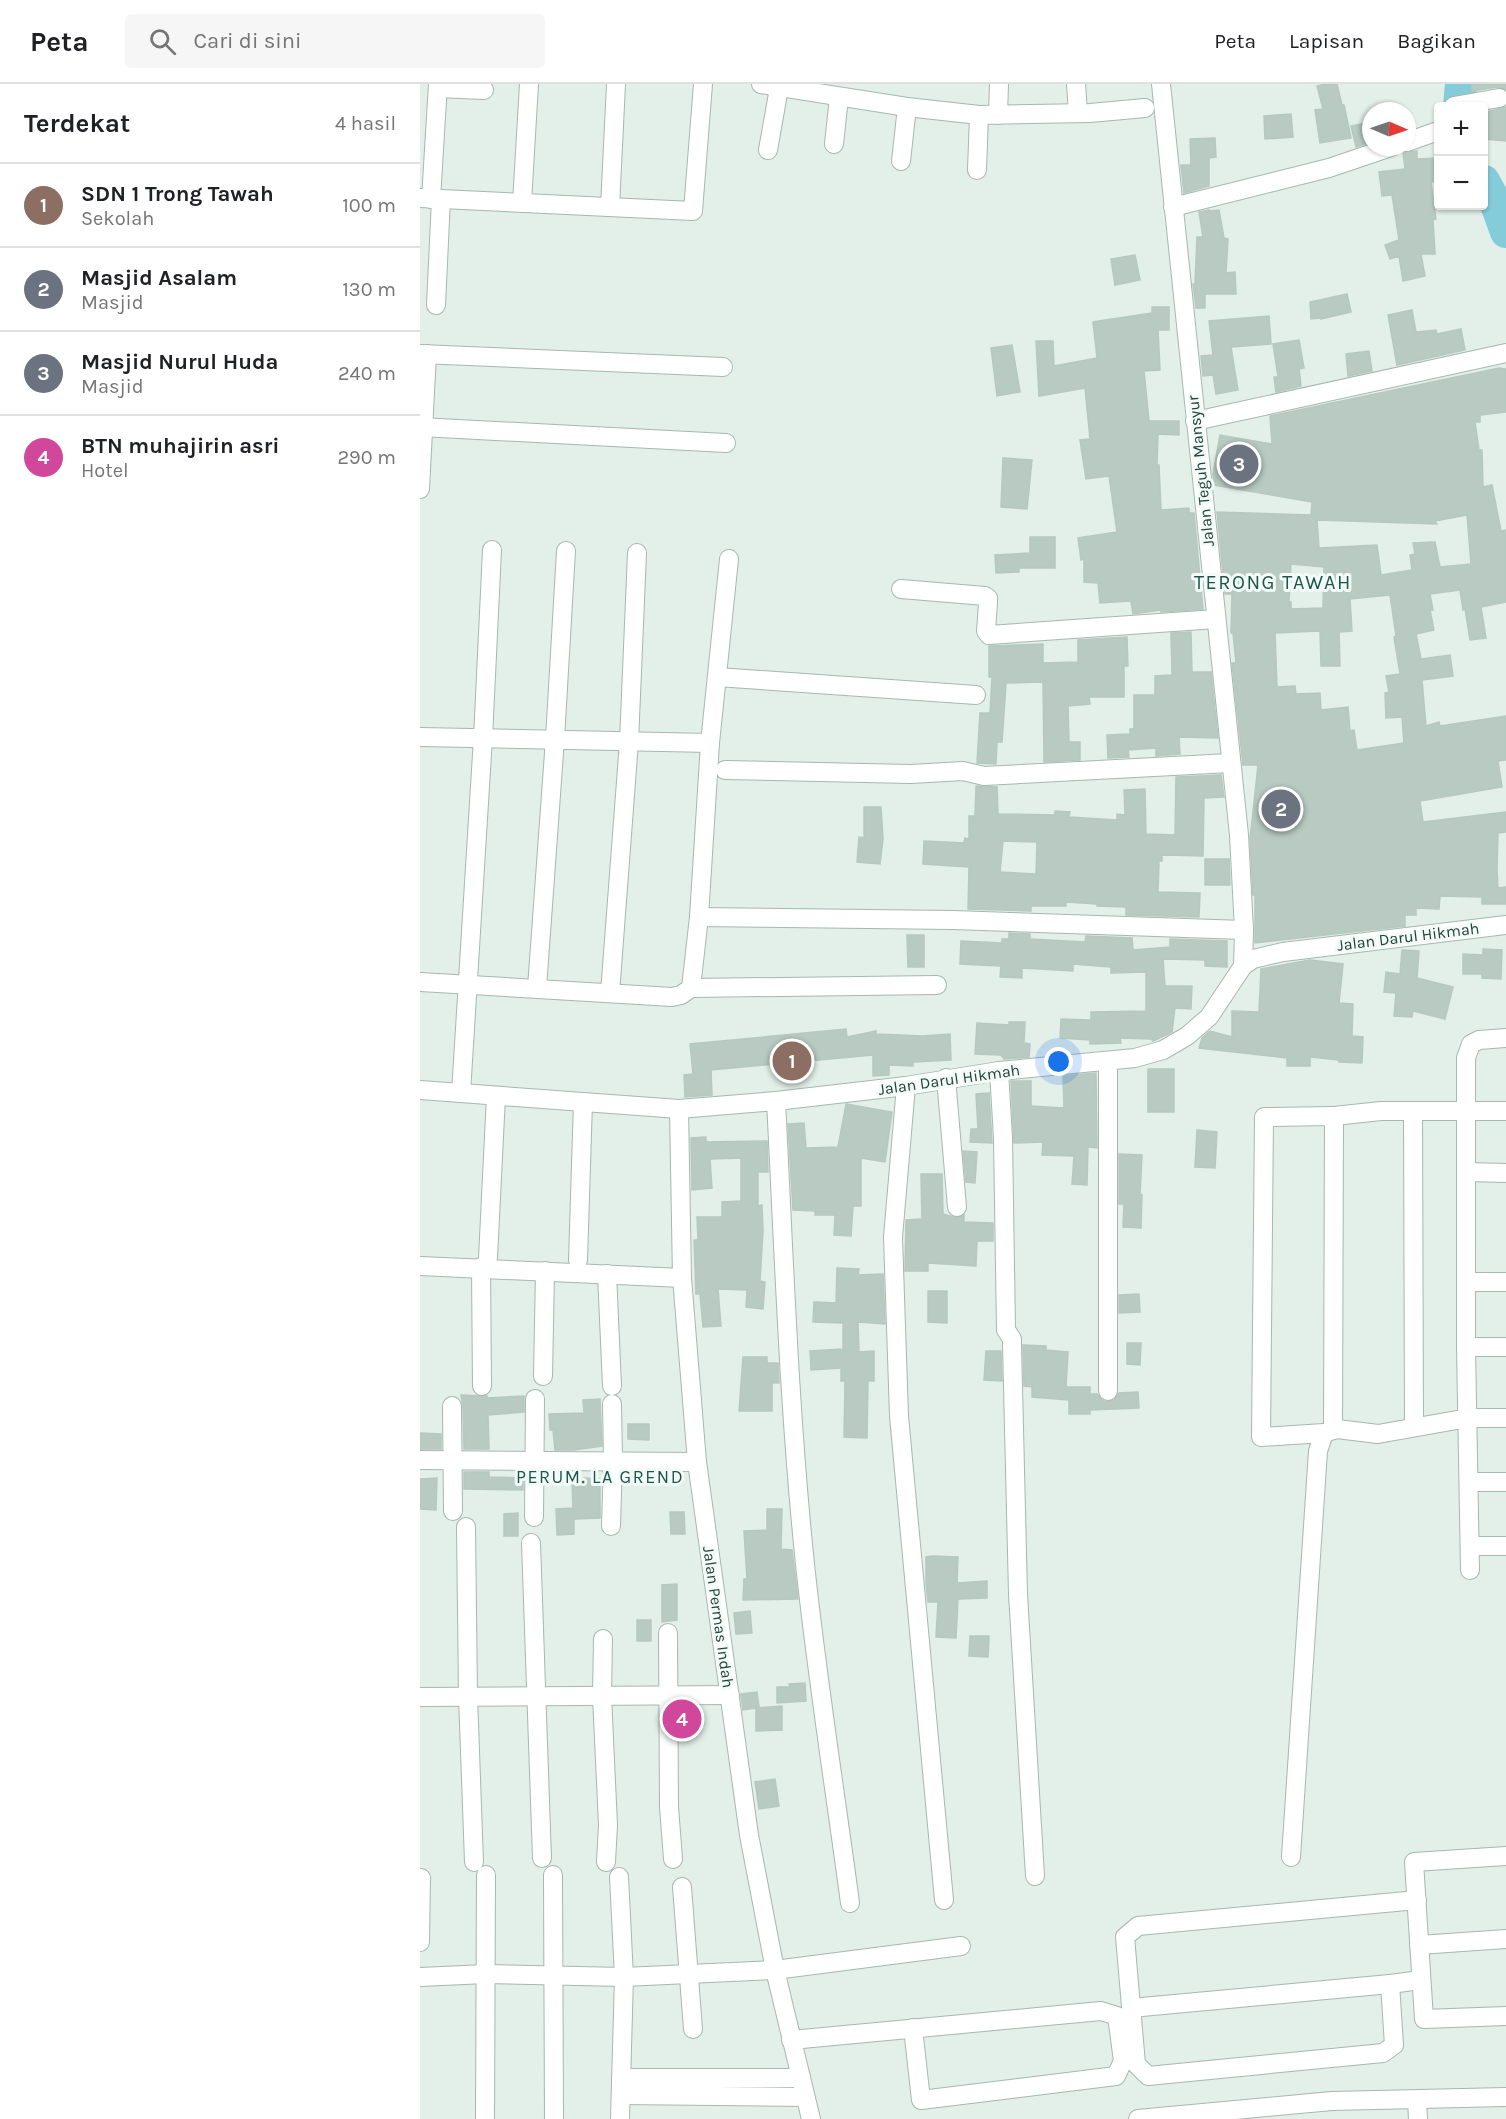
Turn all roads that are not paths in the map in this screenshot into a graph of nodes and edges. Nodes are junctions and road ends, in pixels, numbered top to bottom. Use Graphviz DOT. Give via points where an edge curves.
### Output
graph roads {
  1 [pos="529,84"];
  2 [pos="616,84"];
  3 [pos="703,84"];
  4 [pos="761,84"];
  5 [pos="999,84"];
  6 [pos="1076,84"];
  7 [pos="1161,84"];
  8 [pos="438,86"];
  9 [pos="779,88"];
  10 [pos="484,90"];
  11 [pos="839,98"];
  12 [pos="1499,98"];
  13 [pos="1472,102"];
  14 [pos="907,108"];
  15 [pos="1145,108"];
  16 [pos="1078,113"];
  17 [pos="979,115"];
  18 [pos="998,115"];
  19 [pos="1434,132"];
  20 [pos="1416,139"];
  21 [pos="834,144"];
  22 [pos="768,150"];
  23 [pos="1365,156"];
  24 [pos="901,161"];
  25 [pos="977,170"];
  26 [pos="430,199"];
  27 [pos="522,203"];
  28 [pos="610,207"];
  29 [pos="1173,207"];
  30 [pos="436,305"];
  31 [pos="1506,353"];
  32 [pos="424,354"];
  33 [pos="723,367"];
  34 [pos="1195,421"];
  35 [pos="422,428"];
  36 [pos="726,443"];
  37 [pos="420,489"];
  38 [pos="492,550"];
  39 [pos="566,551"];
  40 [pos="637,553"];
  41 [pos="729,559"];
  42 [pos="901,589"];
  43 [pos="1216,619"];
  44 [pos="717,677"];
  45 [pos="976,695"];
  46 [pos="420,737"];
  47 [pos="483,738"];
  48 [pos="555,739"];
  49 [pos="629,742"];
  50 [pos="710,743"];
  51 [pos="1230,763"];
  52 [pos="725,770"];
  53 [pos="699,917"];
  54 [pos="1506,925"];
  55 [pos="1244,930"];
  56 [pos="1243,966"];
  57 [pos="420,982"];
  58 [pos="466,983"];
  59 [pos="936,985"];
  60 [pos="537,988"];
  61 [pos="691,988"];
  62 [pos="610,993"];
  63 [pos="1506,1038"];
  64 [pos="1108,1062"];
  65 [pos="999,1071"];
  66 [pos="946,1078"];
  67 [pos="906,1086"];
  68 [pos="420,1090"];
  69 [pos="461,1093"];
  70 [pos="496,1096"];
  71 [pos="776,1101"];
  72 [pos="583,1102"];
  73 [pos="679,1109"];
  74 [pos="1413,1111"];
  75 [pos="1506,1111"];
  76 [pos="1465,1112"];
  77 [pos="1334,1116"];
  78 [pos="1466,1172"];
  79 [pos="1506,1173"];
  80 [pos="957,1207"];
  81 [pos="578,1260"];
  82 [pos="484,1262"];
  83 [pos="420,1266"];
  84 [pos="545,1271"];
  85 [pos="606,1274"];
  86 [pos="682,1278"];
  87 [pos="1467,1282"];
  88 [pos="1506,1282"];
  89 [pos="1466,1347"];
  90 [pos="1506,1347"];
  91 [pos="543,1376"];
  92 [pos="482,1386"];
  93 [pos="1108,1391"];
  94 [pos="535,1399"];
  95 [pos="452,1406"];
  96 [pos="1468,1418"];
  97 [pos="1506,1418"];
  98 [pos="1414,1427"];
  99 [pos="1328,1431"];
  100 [pos="420,1460"];
  101 [pos="452,1460"];
  102 [pos="613,1460"];
  103 [pos="535,1461"];
  104 [pos="697,1462"];
  105 [pos="1469,1482"];
  106 [pos="1506,1482"];
  107 [pos="453,1511"];
  108 [pos="534,1517"];
  109 [pos="611,1526"];
  110 [pos="466,1527"];
  111 [pos="531,1543"];
  112 [pos="1470,1546"];
  113 [pos="1506,1546"];
  114 [pos="1470,1570"];
  115 [pos="668,1633"];
  116 [pos="603,1639"];
  117 [pos="730,1695"];
  118 [pos="468,1696"];
  119 [pos="536,1696"];
  120 [pos="602,1696"];
  121 [pos="668,1696"];
  122 [pos="420,1697"];
  123 [pos="1291,1857"];
  124 [pos="1506,1857"];
  125 [pos="542,1858"];
  126 [pos="673,1858"];
  127 [pos="606,1862"];
  128 [pos="553,1875"];
  129 [pos="1035,1876"];
  130 [pos="619,1877"];
  131 [pos="422,1878"];
  132 [pos="682,1887"];
  133 [pos="944,1900"];
  134 [pos="1417,1900"];
  135 [pos="850,1903"];
  136 [pos="1506,1939"];
  137 [pos="420,1942"];
  138 [pos="1419,1945"];
  139 [pos="961,1946"];
  140 [pos="775,1970"];
  141 [pos="688,1973"];
  142 [pos="486,1974"];
  143 [pos="552,1975"];
  144 [pos="420,1977"];
  145 [pos="624,1977"];
  146 [pos="1421,1980"];
  147 [pos="1390,1984"];
  148 [pos="1131,2008"];
  149 [pos="1506,2016"];
  150 [pos="914,2028"];
  151 [pos="693,2029"];
  152 [pos="791,2040"];
  153 [pos="801,2078"];
  154 [pos="621,2087"];
  155 [pos="806,2097"];
  156 [pos="1506,2097"];
  157 [pos="1417,2100"];
  158 [pos="485,2119"];
  159 [pos="554,2119"];
  160 [pos="620,2119"];
  161 [pos="811,2119"];
  162 [pos="1138,2119"];
  163 [pos="1418,2119"];
  1 -- 27 [label="street"];
  2 -- 28 [label="street"];
  3 -- 28 [label="street" via="693,211"];
  4 -- 9 [label="street"];
  5 -- 18 [label="street"];
  6 -- 16 [label="street"];
  7 -- 29 [label="street, Jalan Teguh Mansyur"];
  8 -- 10 [label="street"];
  8 -- 26 [label="street"];
  9 -- 11 [label="street"];
  9 -- 22 [label="street"];
  11 -- 14 [label="street"];
  11 -- 21 [label="street"];
  12 -- 13 [label="street"];
  14 -- 17 [label="street"];
  14 -- 24 [label="street"];
  15 -- 16 [label="street"];
  16 -- 18 [label="street"];
  17 -- 18 [label="street"];
  17 -- 25 [label="street"];
  19 -- 20 [label="street"];
  23 -- 29 [label="street"];
  26 -- 27 [label="street"];
  26 -- 30 [label="street"];
  27 -- 28 [label="street"];
  29 -- 34 [label="street, Jalan Teguh Mansyur"];
  31 -- 34 [label="street"];
  32 -- 33 [label="street"];
  32 -- 35 [label="street"];
  34 -- 43 [label="street, Jalan Teguh Mansyur"];
  35 -- 36 [label="street"];
  35 -- 37 [label="street"];
  38 -- 47 [label="street"];
  39 -- 48 [label="street"];
  40 -- 49 [label="street"];
  41 -- 44 [label="street"];
  42 -- 43 [label="street" via="985,596 989,635"];
  43 -- 51 [label="street, Jalan Teguh Mansyur"];
  44 -- 45 [label="street"];
  44 -- 50 [label="street"];
  46 -- 47 [label="street"];
  47 -- 48 [label="street"];
  47 -- 58 [label="street"];
  48 -- 49 [label="street"];
  48 -- 60 [label="street"];
  49 -- 50 [label="street"];
  49 -- 62 [label="street"];
  50 -- 53 [label="street"];
  51 -- 52 [label="street" via="984,776 963,771 911,774"];
  51 -- 55 [label="street, Jalan Teguh Mansyur"];
  53 -- 55 [label="street" via="953,920"];
  53 -- 61 [label="street"];
  54 -- 56 [label="street, Jalan Darul Hikmah" via="1283,952 1253,959"];
  55 -- 56 [label="street, Jalan Teguh Mansyur"];
  56 -- 64 [label="street, Jalan Darul Hikmah" via="1209,1017 1187,1036 1149,1055"];
  57 -- 58 [label="street"];
  58 -- 60 [label="street"];
  58 -- 69 [label="street"];
  59 -- 61 [label="street"];
  60 -- 62 [label="street"];
  61 -- 62 [label="street" via="672,997"];
  63 -- 76 [label="street" via="1471,1044 1466,1058"];
  64 -- 65 [label="street, Jalan Darul Hikmah"];
  64 -- 93 [label="street"];
  65 -- 66 [label="street, Jalan Darul Hikmah"];
  65 -- 129 [label="street" via="1006,1330 1012,1345 1018,1594"];
  66 -- 67 [label="street, Jalan Darul Hikmah"];
  66 -- 80 [label="street"];
  67 -- 71 [label="street, Jalan Darul Hikmah"];
  67 -- 133 [label="street" via="893,1237 899,1416"];
  68 -- 69 [label="street, Jalan Darul Hikmah"];
  69 -- 70 [label="street, Jalan Darul Hikmah"];
  70 -- 72 [label="street, Jalan Darul Hikmah"];
  70 -- 82 [label="street"];
  71 -- 73 [label="street, Jalan Darul Hikmah"];
  71 -- 135 [label="street" via="805,1562"];
  72 -- 73 [label="street, Jalan Darul Hikmah"];
  72 -- 81 [label="street"];
  73 -- 86 [label="street, Jalan Permas Indah"];
  74 -- 76 [label="street"];
  74 -- 77 [label="street"];
  74 -- 98 [label="street"];
  75 -- 76 [label="street"];
  76 -- 78 [label="street"];
  77 -- 99 [label="street"];
  77 -- 99 [label="street" via="1264,1117 1261,1437"];
  78 -- 79 [label="street"];
  78 -- 87 [label="street"];
  82 -- 83 [label="street"];
  82 -- 84 [label="street"];
  82 -- 92 [label="street"];
  84 -- 85 [label="street"];
  84 -- 91 [label="street"];
  85 -- 86 [label="street"];
  85 -- 102 [label="street"];
  86 -- 104 [label="street, Jalan Permas Indah"];
  87 -- 88 [label="street"];
  87 -- 89 [label="street"];
  89 -- 90 [label="street"];
  89 -- 96 [label="street"];
  94 -- 103 [label="street"];
  95 -- 101 [label="street"];
  96 -- 97 [label="street"];
  96 -- 98 [label="street"];
  96 -- 105 [label="street"];
  98 -- 99 [label="street" via="1378,1434"];
  99 -- 123 [label="street" via="1318,1451"];
  100 -- 101 [label="street"];
  101 -- 103 [label="street"];
  101 -- 107 [label="street"];
  102 -- 103 [label="street"];
  102 -- 104 [label="street"];
  102 -- 109 [label="street"];
  103 -- 108 [label="street"];
  104 -- 117 [label="street, Jalan Permas Indah"];
  105 -- 106 [label="street"];
  105 -- 112 [label="street"];
  110 -- 118 [label="street"];
  111 -- 119 [label="street"];
  112 -- 113 [label="street"];
  112 -- 114 [label="street"];
  115 -- 121 [label="street"];
  116 -- 120 [label="street"];
  117 -- 121 [label="street"];
  117 -- 140 [label="street, Jalan Permas Indah" via="749,1834"];
  118 -- 119 [label="street"];
  118 -- 122 [label="street"];
  118 -- 142 [label="street"];
  119 -- 120 [label="street"];
  119 -- 125 [label="street"];
  120 -- 121 [label="street"];
  120 -- 127 [label="street"];
  121 -- 126 [label="street"];
  124 -- 134 [label="street" via="1414,1862"];
  128 -- 143 [label="street"];
  130 -- 145 [label="street"];
  131 -- 137 [label="street"];
  132 -- 141 [label="street"];
  134 -- 138 [label="street"];
  134 -- 148 [label="street" via="1138,1926 1125,1937"];
  136 -- 138 [label="street"];
  138 -- 146 [label="street"];
  139 -- 140 [label="street"];
  140 -- 141 [label="street"];
  140 -- 152 [label="street, Jalan Permas Indah"];
  141 -- 145 [label="street"];
  141 -- 151 [label="street"];
  142 -- 143 [label="street"];
  142 -- 144 [label="street"];
  142 -- 158 [label="street"];
  143 -- 145 [label="street"];
  143 -- 159 [label="street"];
  145 -- 154 [label="street"];
  146 -- 147 [label="street"];
  146 -- 149 [label="street" via="1424,2019"];
  147 -- 148 [label="street"];
  147 -- 148 [label="street" via="1394,2045 1383,2053 1148,2076 1136,2064"];
  150 -- 150 [label="street" via="1101,2011 1117,2016 1123,2061 1116,2076 921,2100"];
  150 -- 152 [label="street"];
  152 -- 153 [label="street, Jalan Permas Indah"];
  153 -- 154 [label="street"];
  153 -- 155 [label="street, Jalan Permas Indah"];
  154 -- 155 [label="street"];
  154 -- 160 [label="street"];
  155 -- 161 [label="street, Jalan Permas Indah"];
  156 -- 157 [label="street"];
  157 -- 162 [label="street" via="1332,2101"];
  157 -- 163 [label="street"];
}
